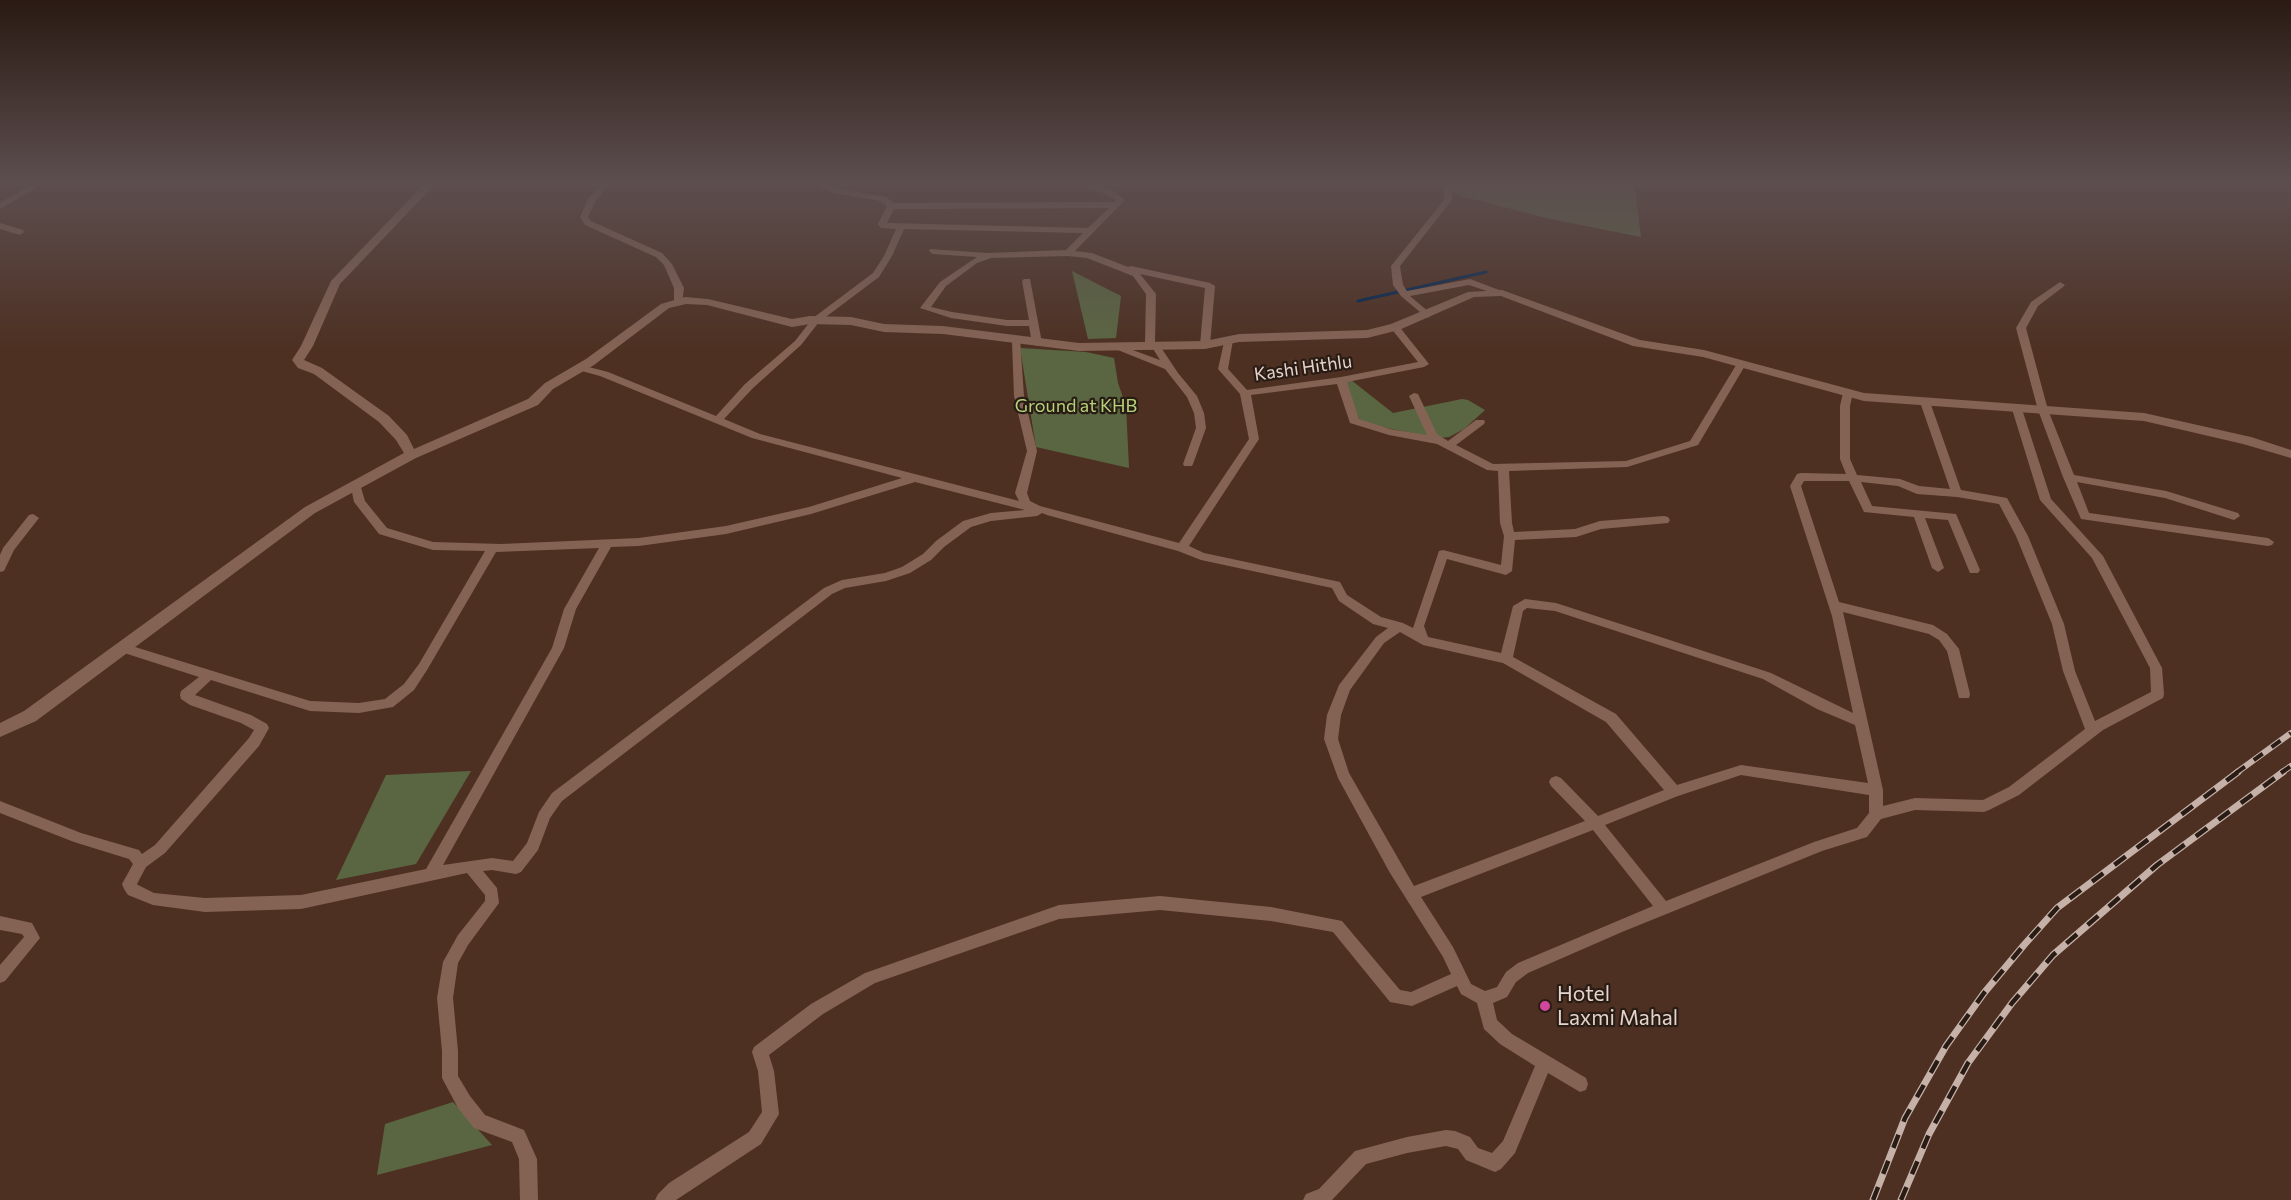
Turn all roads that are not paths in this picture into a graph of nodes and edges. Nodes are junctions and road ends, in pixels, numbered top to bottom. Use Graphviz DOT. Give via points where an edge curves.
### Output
graph roads {
  1 [pos="379,237"];
  2 [pos="619,237"];
  3 [pos="897,237"];
  4 [pos="1084,237"];
  5 [pos="1418,237"];
  6 [pos="933,251"];
  7 [pos="1068,253"];
  8 [pos="990,255"];
  9 [pos="1114,266"];
  10 [pos="1026,281"];
  11 [pos="2060,285"];
  12 [pos="1403,291"];
  13 [pos="1502,293"];
  14 [pos="679,302"];
  15 [pos="1427,315"];
  16 [pos="816,320"];
  17 [pos="1034,323"];
  18 [pos="1395,327"];
  19 [pos="1228,340"];
  20 [pos="1017,341"];
  21 [pos="1037,343"];
  22 [pos="1152,345"];
  23 [pos="1205,345"];
  24 [pos="1113,346"];
  25 [pos="1741,364"];
  26 [pos="1169,367"];
  27 [pos="581,368"];
  28 [pos="1341,380"];
  29 [pos="1245,393"];
  30 [pos="1848,393"];
  31 [pos="1414,396"];
  32 [pos="1925,402"];
  33 [pos="2017,408"];
  34 [pos="2043,410"];
  35 [pos="717,421"];
  36 [pos="1480,422"];
  37 [pos="1444,443"];
  38 [pos="2291,454"];
  39 [pos="411,455"];
  40 [pos="1188,464"];
  41 [pos="1503,468"];
  42 [pos="2068,477"];
  43 [pos="914,478"];
  44 [pos="1853,478"];
  45 [pos="356,487"];
  46 [pos="1956,493"];
  47 [pos="1019,504"];
  48 [pos="1047,511"];
  49 [pos="1918,514"];
  50 [pos="2234,516"];
  51 [pos="33,518"];
  52 [pos="990,518"];
  53 [pos="1664,520"];
  54 [pos="1510,536"];
  55 [pos="2268,542"];
  56 [pos="607,544"];
  57 [pos="493,547"];
  58 [pos="1182,548"];
  59 [pos="0,567"];
  60 [pos="1938,568"];
  61 [pos="1974,570"];
  62 [pos="1834,605"];
  63 [pos="1399,626"];
  64 [pos="1423,639"];
  65 [pos="122,648"];
  66 [pos="1506,659"];
  67 [pos="208,676"];
  68 [pos="1964,694"];
  69 [pos="1861,722"];
  70 [pos="0,730"];
  71 [pos="2092,730"];
  72 [pos="1556,782"];
  73 [pos="1876,790"];
  74 [pos="1674,792"];
  75 [pos="0,807"];
  76 [pos="1876,814"];
  77 [pos="1594,821"];
  78 [pos="141,863"];
  79 [pos="470,866"];
  80 [pos="431,874"];
  81 [pos="1411,894"];
  82 [pos="1664,909"];
  83 [pos="0,923"];
  84 [pos="0,976"];
  85 [pos="1459,978"];
  86 [pos="1484,999"];
  87 [pos="1544,1063"];
  88 [pos="1580,1084"];
  89 [pos="529,1200"];
  90 [pos="664,1200"];
  91 [pos="1312,1200"];
  1 -- 39 [label="street" via="334,283 298,360 384,419"];
  2 -- 14 [label="street" via="659,255 668,264"];
  3 -- 16 [label="street" via="876,275"];
  4 -- 7 [label="street"];
  5 -- 12 [label="street" via="1395,266"];
  6 -- 8 [label="street"];
  7 -- 8 [label="street"];
  7 -- 9 [label="street" via="1089,255"];
  8 -- 17 [label="street" via="974,261 943,284 925,308 1007,323"];
  9 -- 22 [label="street" via="1136,274 1151,294"];
  9 -- 23 [label="street" via="1210,286"];
  10 -- 17 [label="street"];
  11 -- 34 [label="street" via="2034,304 2021,328"];
  12 -- 13 [label="street" via="1470,282"];
  12 -- 15 [label="street"];
  13 -- 15 [label="street" via="1472,294"];
  13 -- 25 [label="street" via="1637,343"];
  14 -- 16 [label="street" via="708,302 792,323"];
  14 -- 27 [label="street" via="665,306"];
  15 -- 18 [label="street"];
  16 -- 20 [label="street" via="943,330"];
  16 -- 35 [label="street" via="798,343 749,386"];
  17 -- 21 [label="street"];
  18 -- 19 [label="street" via="1367,334"];
  18 -- 28 [label="street, Kashi Hithlu" via="1424,364"];
  19 -- 23 [label="street"];
  19 -- 29 [label="street" via="1223,369"];
  20 -- 21 [label="street"];
  20 -- 48 [label="street" via="1019,396 1032,451 1021,493 1026,503"];
  21 -- 24 [label="street"];
  22 -- 23 [label="street"];
  22 -- 24 [label="street"];
  22 -- 26 [label="street"];
  24 -- 26 [label="street"];
  25 -- 30 [label="street"];
  25 -- 41 [label="street" via="1694,443 1627,464"];
  26 -- 40 [label="street" via="1199,413 1201,428"];
  27 -- 35 [label="street"];
  27 -- 39 [label="street" via="549,386 533,402"];
  28 -- 29 [label="street, Kashi Hithlu"];
  28 -- 37 [label="street" via="1354,422"];
  29 -- 58 [label="street, Kashi Hithlu" via="1254,439"];
  30 -- 32 [label="street"];
  30 -- 44 [label="street" via="1845,459"];
  31 -- 37 [label="street" via="1433,436"];
  32 -- 33 [label="street"];
  32 -- 46 [label="street"];
  33 -- 34 [label="street"];
  33 -- 71 [label="street" via="2046,500 2097,556 2156,668 2158,694"];
  34 -- 38 [label="street" via="2144,417"];
  34 -- 42 [label="street"];
  35 -- 43 [label="street" via="756,436"];
  36 -- 37 [label="street"];
  37 -- 41 [label="street" via="1491,468"];
  39 -- 45 [label="street"];
  41 -- 54 [label="street"];
  42 -- 50 [label="street" via="2166,495"];
  42 -- 55 [label="street" via="2085,516"];
  43 -- 47 [label="street"];
  43 -- 56 [label="street" via="771,520 669,539"];
  44 -- 46 [label="street"];
  44 -- 49 [label="street" via="1868,509"];
  44 -- 62 [label="street" via="1801,477 1795,486"];
  45 -- 57 [label="street" via="360,502 382,531 433,546"];
  45 -- 65 [label="street" via="310,510"];
  46 -- 71 [label="street" via="2003,501 2022,536 2058,624 2069,671"];
  47 -- 48 [label="street"];
  47 -- 52 [label="street"];
  48 -- 52 [label="street"];
  48 -- 58 [label="street"];
  49 -- 60 [label="street"];
  49 -- 61 [label="street" via="1952,518"];
  51 -- 59 [label="street" via="9,548"];
  52 -- 79 [label="street" via="967,524 906,570 842,584 828,591 557,797 544,816 533,846 516,868"];
  53 -- 54 [label="street" via="1600,525 1576,533"];
  54 -- 64 [label="street" via="1506,571 1443,554 1418,626"];
  56 -- 57 [label="street"];
  56 -- 80 [label="street" via="570,609 558,648"];
  57 -- 67 [label="street" via="423,667 409,687 388,703 359,708 310,706"];
  58 -- 63 [label="street" via="1201,556 1336,585 1343,598 1377,621"];
  62 -- 68 [label="street" via="1933,630 1953,649"];
  62 -- 69 [label="street"];
  63 -- 64 [label="street"];
  63 -- 81 [label="street" via="1380,640 1344,688 1334,715 1331,739 1343,774"];
  64 -- 66 [label="street"];
  65 -- 67 [label="street"];
  65 -- 70 [label="street" via="30,716"];
  66 -- 69 [label="street" via="1517,609 1525,603 1556,608 1767,676"];
  66 -- 74 [label="street" via="1611,718"];
  67 -- 78 [label="street" via="186,695 262,728 160,849"];
  69 -- 73 [label="street"];
  71 -- 76 [label="street" via="2014,790 1984,806 1915,804"];
  72 -- 77 [label="street"];
  73 -- 74 [label="street" via="1741,770"];
  73 -- 76 [label="street"];
  74 -- 77 [label="street"];
  75 -- 78 [label="street" via="79,838 134,854"];
  76 -- 82 [label="street" via="1862,833 1819,846"];
  77 -- 81 [label="street"];
  77 -- 82 [label="street"];
  78 -- 80 [label="street" via="129,884 133,890 153,899 204,905 301,902"];
  79 -- 80 [label="street"];
  79 -- 89 [label="street" via="492,893 492,903 451,962 445,998 450,1078 480,1122 518,1136 528,1159"];
  81 -- 85 [label="street" via="1448,952"];
  82 -- 86 [label="street" via="1523,968 1511,977 1502,992"];
  83 -- 84 [label="street" via="27,928 32,938"];
  85 -- 86 [label="street" via="1473,995"];
  85 -- 90 [label="street" via="1412,999 1396,997 1337,926 1271,914 1160,903 1059,912 870,978 817,1009 760,1052 771,1114 755,1138"];
  86 -- 87 [label="street" via="1490,1024"];
  87 -- 88 [label="street"];
  87 -- 91 [label="street" via="1509,1147 1495,1162 1472,1154 1455,1139 1407,1145 1361,1157 1325,1195"];
}
